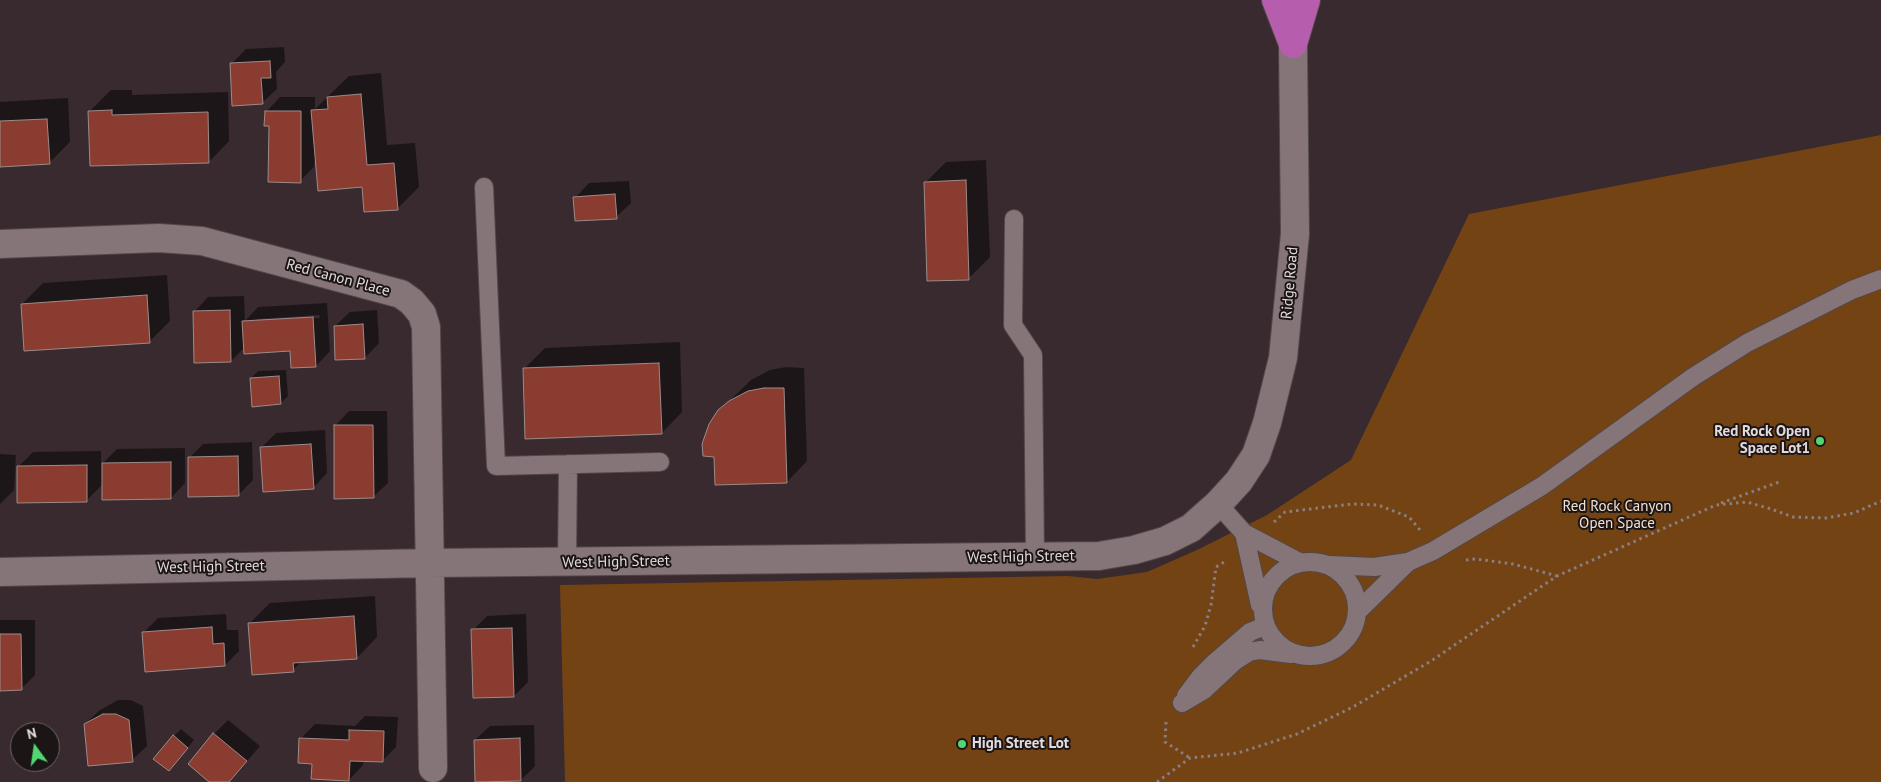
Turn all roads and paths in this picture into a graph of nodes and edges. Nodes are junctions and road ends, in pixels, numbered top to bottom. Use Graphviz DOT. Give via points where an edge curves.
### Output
graph roads {
  1 [pos="1276,0"];
  2 [pos="1306,0"];
  3 [pos="1293,44"];
  4 [pos="484,187"];
  5 [pos="1014,219"];
  6 [pos="0,244"];
  7 [pos="1881,279"];
  8 [pos="660,462"];
  9 [pos="568,464"];
  10 [pos="1779,482"];
  11 [pos="1881,501"];
  12 [pos="1218,504"];
  13 [pos="1716,505"];
  14 [pos="1244,533"];
  15 [pos="1034,557"];
  16 [pos="567,562"];
  17 [pos="1299,562"];
  18 [pos="1408,562"];
  19 [pos="429,563"];
  20 [pos="1330,565"];
  21 [pos="0,572"];
  22 [pos="1358,611"];
  23 [pos="1263,618"];
  24 [pos="1303,656"];
  25 [pos="433,768"];
  26 [pos="1157,782"];
  1 -- 3 [label="highway"];
  2 -- 3 [label="highway"];
  3 -- 12 [label="street, Ridge Road" via="1295,234 1283,358 1256,455"];
  4 -- 9 [label="lane" via="496,466"];
  5 -- 15 [label="lane" via="1013,325 1033,355"];
  6 -- 19 [label="street, Red Canon Place" via="160,238 202,241 402,294 422,314 426,327"];
  7 -- 18 [label="lane" via="1852,290 1747,343 1693,377 1542,486 1433,551"];
  8 -- 9 [label="lane"];
  9 -- 16 [label="lane"];
  10 -- 13 [label="path"];
  11 -- 13 [label="path" via="1854,513 1826,518 1793,518 1747,502"];
  12 -- 14 [label="lane"];
  12 -- 15 [label="street, West High Street" via="1191,528 1165,541 1134,550 1099,556"];
  13 -- 26 [label="path" via="1557,576 1431,661 1352,707 1297,734 1238,753 1190,758"];
  14 -- 17 [label="lane"];
  14 -- 23 [label="lane"];
  15 -- 16 [label="street, West High Street"];
  16 -- 19 [label="street, West High Street"];
  17 -- 20 [label="lane" via="1315,561"];
  17 -- 23 [label="lane" via="1274,577 1266,588"];
  18 -- 20 [label="lane" via="1374,567"];
  18 -- 22 [label="lane"];
  19 -- 21 [label="street, West High Street"];
  19 -- 25 [label="street, Red Canon Place"];
  20 -- 22 [label="lane" via="1350,582"];
  22 -- 24 [label="lane" via="1353,630 1334,650"];
  23 -- 24 [label="lane" via="1269,635 1284,649"];
  23 -- 24 [label="lane" via="1201,676 1182,703 1204,690 1248,652 1260,650"];
}
